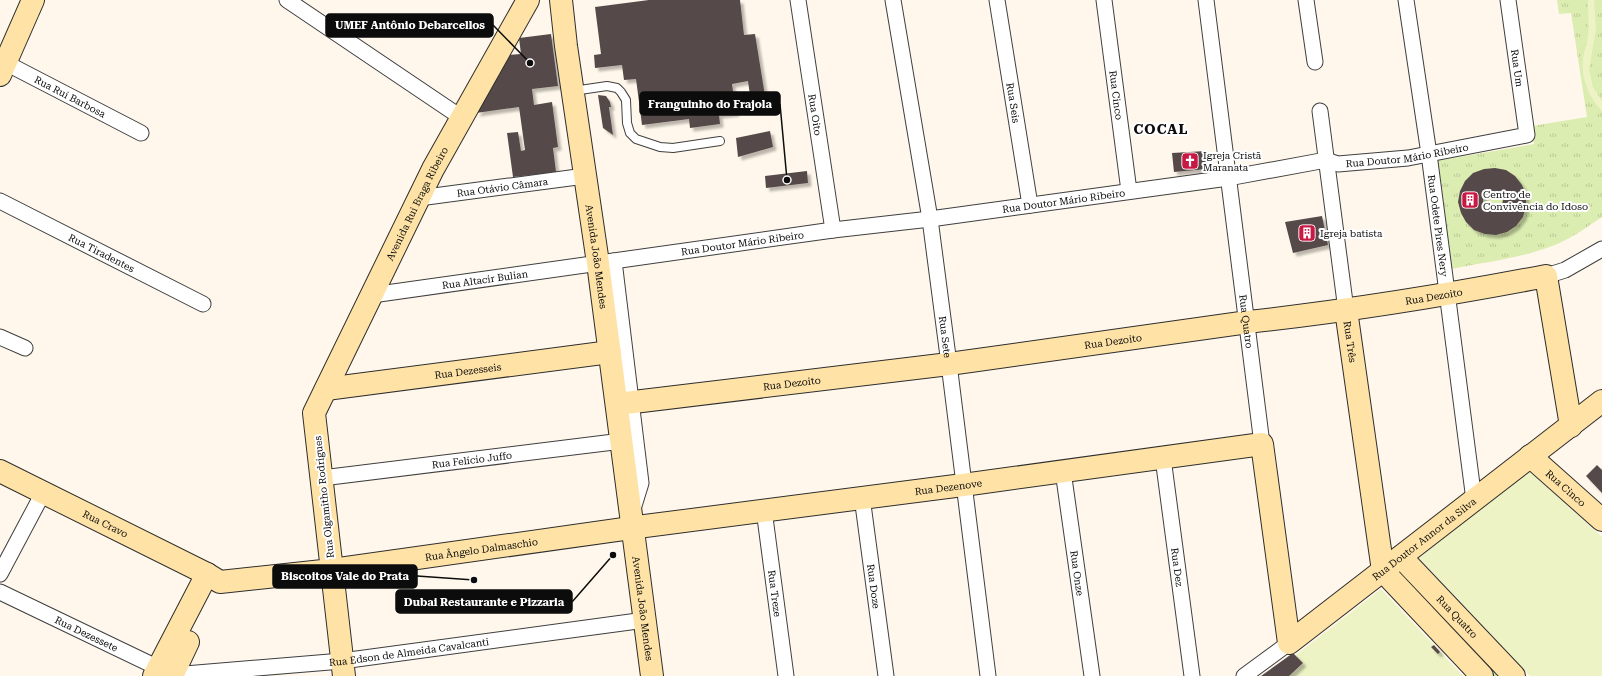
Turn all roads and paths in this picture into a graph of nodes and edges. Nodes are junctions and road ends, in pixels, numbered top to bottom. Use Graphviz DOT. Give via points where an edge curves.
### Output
graph roads {
  1 [pos="34,0"];
  2 [pos="287,0"];
  3 [pos="528,0"];
  4 [pos="561,0"];
  5 [pos="798,0"];
  6 [pos="893,0"];
  7 [pos="997,0"];
  8 [pos="1104,0"];
  9 [pos="1206,0"];
  10 [pos="1306,0"];
  11 [pos="1406,0"];
  12 [pos="1508,0"];
  13 [pos="1315,62"];
  14 [pos="2,66"];
  15 [pos="572,91"];
  16 [pos="1320,111"];
  17 [pos="462,118"];
  18 [pos="141,133"];
  19 [pos="1527,135"];
  20 [pos="720,141"];
  21 [pos="1429,154"];
  22 [pos="1326,160"];
  23 [pos="585,176"];
  24 [pos="1228,178"];
  25 [pos="1129,191"];
  26 [pos="419,198"];
  27 [pos="0,200"];
  28 [pos="1030,205"];
  29 [pos="930,219"];
  30 [pos="833,230"];
  31 [pos="1602,249"];
  32 [pos="606,262"];
  33 [pos="1546,276"];
  34 [pos="372,295"];
  35 [pos="1447,295"];
  36 [pos="203,304"];
  37 [pos="1346,310"];
  38 [pos="1248,322"];
  39 [pos="0,337"];
  40 [pos="25,348"];
  41 [pos="610,352"];
  42 [pos="949,364"];
  43 [pos="326,390"];
  44 [pos="1602,401"];
  45 [pos="624,403"];
  46 [pos="314,413"];
  47 [pos="1571,426"];
  48 [pos="622,441"];
  49 [pos="1262,444"];
  50 [pos="1530,456"];
  51 [pos="1163,458"];
  52 [pos="0,470"];
  53 [pos="1063,471"];
  54 [pos="322,478"];
  55 [pos="964,485"];
  56 [pos="43,493"];
  57 [pos="862,497"];
  58 [pos="1474,500"];
  59 [pos="764,510"];
  60 [pos="1602,520"];
  61 [pos="633,528"];
  62 [pos="1401,557"];
  63 [pos="332,570"];
  64 [pos="1383,571"];
  65 [pos="0,574"];
  66 [pos="213,578"];
  67 [pos="0,592"];
  68 [pos="645,620"];
  69 [pos="1288,643"];
  70 [pos="343,668"];
  71 [pos="164,674"];
  72 [pos="1191,675"];
  73 [pos="652,676"];
  74 [pos="661,676"];
  75 [pos="786,676"];
  76 [pos="886,676"];
  77 [pos="988,676"];
  78 [pos="1092,676"];
  79 [pos="1244,676"];
  80 [pos="1482,676"];
  81 [pos="1514,676"];
  1 -- 14 [label="street"];
  2 -- 17 [label="street"];
  3 -- 17 [label="street, Avenida Rui Braga Ribeiro"];
  4 -- 15 [label="street, Avenida João Mendes"];
  5 -- 30 [label="street, Rua Oito"];
  6 -- 29 [label="street, Rua Sete"];
  7 -- 28 [label="street, Rua Seis"];
  8 -- 25 [label="street, Rua Cinco"];
  9 -- 24 [label="street, Rua Quatro"];
  10 -- 13 [label="street"];
  11 -- 21 [label="street, Rua Odete Pires Nery"];
  12 -- 19 [label="street, Rua Um"];
  14 -- 18 [label="street, Rua Rui Barbosa"];
  15 -- 20 [label="lane" via="607,86 617,88 626,100 627,123 630,133 636,139 660,147 673,148"];
  15 -- 23 [label="street, Avenida João Mendes"];
  16 -- 22 [label="street, Rua Três"];
  17 -- 26 [label="street, Avenida Rui Braga Ribeiro"];
  19 -- 21 [label="street, Rua Doutor Mário Ribeiro"];
  21 -- 22 [label="street, Rua Doutor Mário Ribeiro" via="1338,164"];
  21 -- 35 [label="street, Rua Odete Pires Nery"];
  22 -- 24 [label="street, Rua Doutor Mário Ribeiro"];
  22 -- 37 [label="street, Rua Três"];
  23 -- 26 [label="street, Rua Otávio Câmara"];
  23 -- 32 [label="street, Avenida João Mendes"];
  24 -- 25 [label="street, Rua Doutor Mário Ribeiro"];
  24 -- 38 [label="street, Rua Quatro"];
  25 -- 28 [label="street, Rua Doutor Mário Ribeiro"];
  26 -- 34 [label="street, Avenida Rui Braga Ribeiro"];
  27 -- 36 [label="street, Rua Tiradentes"];
  28 -- 29 [label="street, Rua Doutor Mário Ribeiro"];
  29 -- 30 [label="street, Rua Doutor Mário Ribeiro"];
  29 -- 42 [label="street, Rua Sete"];
  30 -- 32 [label="street, Rua Doutor Mário Ribeiro"];
  31 -- 33 [label="street, Rua Dezoito" via="1565,270"];
  32 -- 34 [label="street, Rua Altacir Bulian"];
  32 -- 41 [label="street, Avenida João Mendes"];
  32 -- 45 [label="street, Avenida João Mendes"];
  33 -- 35 [label="street, Rua Dezoito"];
  33 -- 47 [label="street"];
  34 -- 43 [label="street, Avenida Rui Braga Ribeiro"];
  35 -- 37 [label="street, Rua Dezoito"];
  35 -- 58 [label="street, Rua Odete Pires Nery"];
  37 -- 38 [label="street, Rua Dezoito"];
  37 -- 64 [label="street, Rua Três"];
  38 -- 42 [label="street, Rua Dezoito"];
  38 -- 49 [label="street, Rua Quatro"];
  39 -- 40 [label="street"];
  41 -- 43 [label="street, Rua Dezesseis"];
  41 -- 45 [label="street, Avenida João Mendes"];
  42 -- 45 [label="street, Rua Dezoito"];
  42 -- 55 [label="street, Rua Sete"];
  43 -- 46 [label="street, Avenida Rui Braga Ribeiro"];
  44 -- 47 [label="street, Rua Doutor Annor da Silva"];
  45 -- 48 [label="street, Avenida João Mendes"];
  45 -- 61 [label="street, Avenida João Mendes" via="641,483"];
  46 -- 54 [label="street, Rua Olgamitho Rodrigues"];
  47 -- 50 [label="street, Rua Doutor Annor da Silva"];
  48 -- 54 [label="street, Rua Felício Juffo"];
  48 -- 61 [label="street, Avenida João Mendes"];
  49 -- 51 [label="street, Rua Dezenove"];
  49 -- 69 [label="street, Rua Quatro"];
  50 -- 58 [label="street, Rua Doutor Annor da Silva"];
  50 -- 60 [label="street, Rua Cinco"];
  51 -- 53 [label="street, Rua Dezenove"];
  51 -- 72 [label="street, Rua Dez"];
  52 -- 56 [label="street, Rua Cravo"];
  53 -- 55 [label="street, Rua Dezenove"];
  53 -- 78 [label="street, Rua Onze"];
  54 -- 63 [label="street, Rua Olgamitho Rodrigues"];
  55 -- 57 [label="street, Rua Dezenove"];
  55 -- 77 [label="street, Rua Sete"];
  56 -- 65 [label="street"];
  56 -- 66 [label="street, Rua Cravo"];
  57 -- 59 [label="street, Rua Dezenove"];
  57 -- 76 [label="street, Rua Doze"];
  58 -- 62 [label="street, Rua Doutor Annor da Silva"];
  59 -- 61 [label="street, Rua Dezenove"];
  59 -- 75 [label="street, Rua Treze"];
  61 -- 63 [label="street, Rua Ângelo Dalmaschio"];
  61 -- 68 [label="street, Avenida João Mendes"];
  61 -- 74 [label="street, Avenida João Mendes" via="647,559"];
  62 -- 64 [label="street, Rua Doutor Annor da Silva"];
  62 -- 81 [label="street, Rua Quatro"];
  63 -- 66 [label="street, Rua Ângelo Dalmaschio"];
  63 -- 70 [label="street, Rua Olgamitho Rodrigues"];
  64 -- 69 [label="street, Rua Doutor Annor da Silva"];
  64 -- 80 [label="street"];
  66 -- 71 [label="street"];
  67 -- 71 [label="street, Rua Dezessete"];
  68 -- 70 [label="street, Rua Edson de Almeida Cavalcanti"];
  68 -- 73 [label="street, Avenida João Mendes"];
  69 -- 79 [label="street, Rua Doutor Annor da Silva"];
  70 -- 71 [label="street, Rua Edson de Almeida Cavalcanti"];
}
